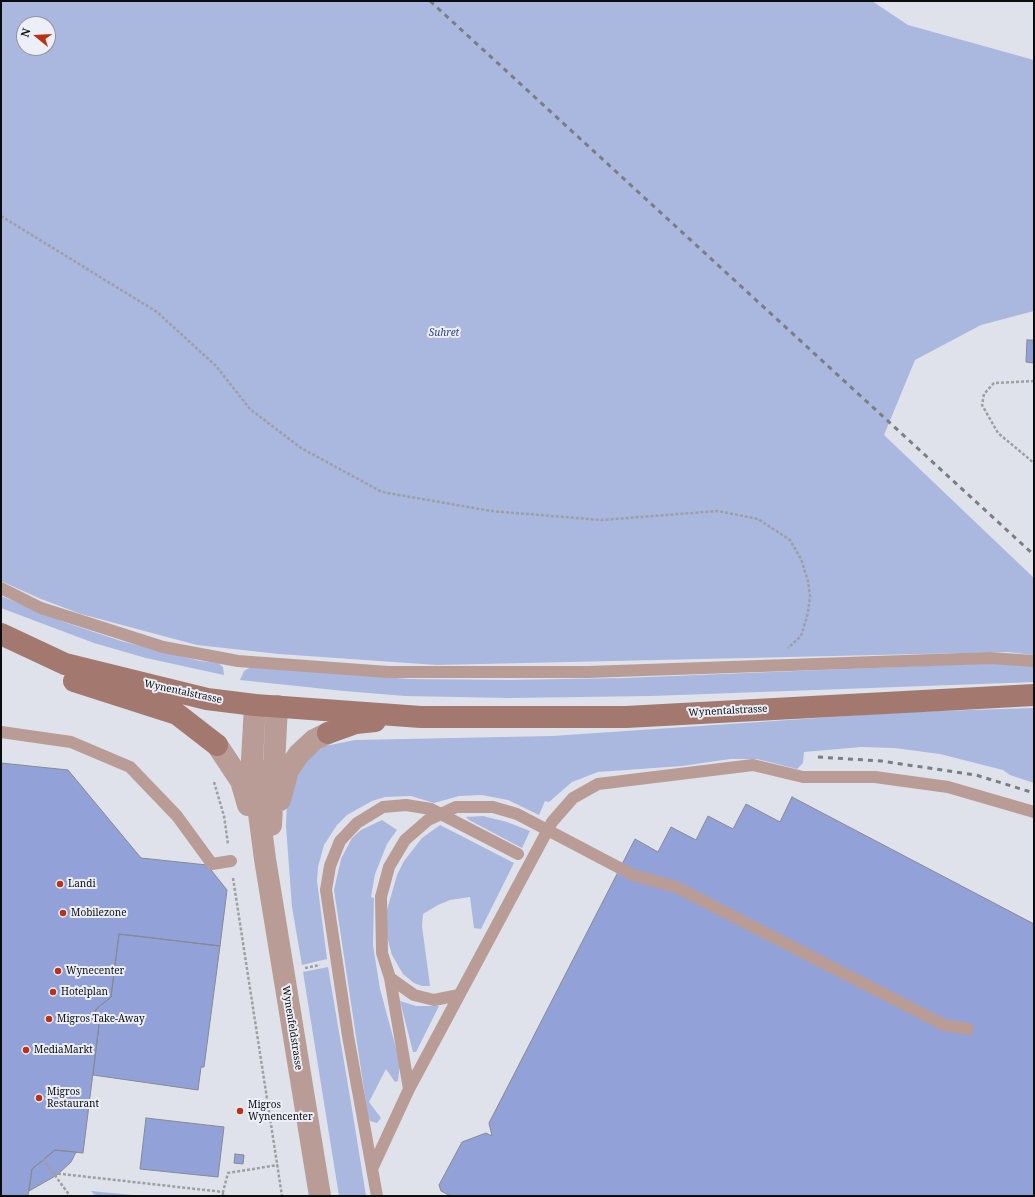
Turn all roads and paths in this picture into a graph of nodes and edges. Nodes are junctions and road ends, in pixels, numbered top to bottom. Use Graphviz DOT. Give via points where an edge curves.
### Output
graph roads {
  1 [pos="1,216"];
  2 [pos="1034,381"];
  3 [pos="1034,463"];
  4 [pos="1,588"];
  5 [pos="1,634"];
  6 [pos="1,650"];
  7 [pos="1034,661"];
  8 [pos="769,666"];
  9 [pos="1034,695"];
  10 [pos="255,705"];
  11 [pos="277,706"];
  12 [pos="421,717"];
  13 [pos="1,732"];
  14 [pos="328,733"];
  15 [pos="217,745"];
  16 [pos="213,779"];
  17 [pos="1034,812"];
  18 [pos="267,849"];
  19 [pos="518,854"];
  20 [pos="231,861"];
  21 [pos="336,962"];
  22 [pos="283,971"];
  23 [pos="390,978"];
  24 [pos="459,995"];
  25 [pos="968,1029"];
  26 [pos="409,1089"];
  27 [pos="43,1159"];
  28 [pos="278,1165"];
  29 [pos="372,1168"];
  30 [pos="53,1173"];
  31 [pos="223,1192"];
  32 [pos="70,1196"];
  33 [pos="223,1196"];
  34 [pos="282,1196"];
  35 [pos="320,1196"];
  36 [pos="377,1196"];
  1 -- 8 [label="path" via="157,312 216,366 250,409 301,448 382,492 491,511 601,520 718,511 758,519 790,540 801,559 810,596 801,636"];
  2 -- 3 [label="path" via="994,382 984,394 982,406 998,433"];
  4 -- 8 [label="lane" via="41,608 163,648 238,661 388,672 580,672"];
  5 -- 10 [label="main road, Wynentalstrasse" via="65,664 207,699"];
  6 -- 15 [label="main road, Wynentalstrasse" via="70,680 177,714"];
  7 -- 8 [label="lane" via="990,658"];
  9 -- 12 [label="main road, Wynentalstrasse" via="626,717"];
  10 -- 11 [label="main road, Wynentalstrasse"];
  10 -- 18 [label="street, Wynenfeldstrasse" via="252,760"];
  11 -- 12 [label="main road, Wynentalstrasse"];
  11 -- 18 [label="street, Wynenfeldstrasse"];
  12 -- 14 [label="main road, Wynentalstrasse" via="356,723"];
  13 -- 20 [label="lane" via="71,742 130,767 177,816 212,864"];
  14 -- 18 [label="street, Wynenfeldstrasse" via="314,740 298,754 288,770"];
  15 -- 18 [label="street, Wynenfeldstrasse" via="241,781"];
  16 -- 20 [label="path" via="224,816"];
  17 -- 24 [label="lane" via="948,787 875,777 803,777 753,765 598,784 573,798 552,822"];
  18 -- 22 [label="street, Wynenfeldstrasse"];
  19 -- 21 [label="lane" via="431,809 406,805 383,807 356,823 340,841 330,866 326,890"];
  20 -- 28 [label="path"];
  21 -- 22 [label="path"];
  21 -- 29 [label="lane"];
  22 -- 35 [label="street, Wynenfeldstrasse"];
  23 -- 24 [label="lane" via="414,995 434,1000"];
  23 -- 25 [label="lane, bridge" via="382,953 381,897 389,866 405,840 428,820 456,807 493,807 517,814 633,875 676,887 944,1025"];
  23 -- 26 [label="lane"];
  24 -- 26 [label="lane"];
  26 -- 29 [label="lane"];
  27 -- 30 [label="path"];
  28 -- 31 [label="path" via="228,1173"];
  28 -- 34 [label="path"];
  29 -- 36 [label="lane"];
  30 -- 31 [label="path"];
  30 -- 32 [label="path"];
  31 -- 33 [label="path"];
}
